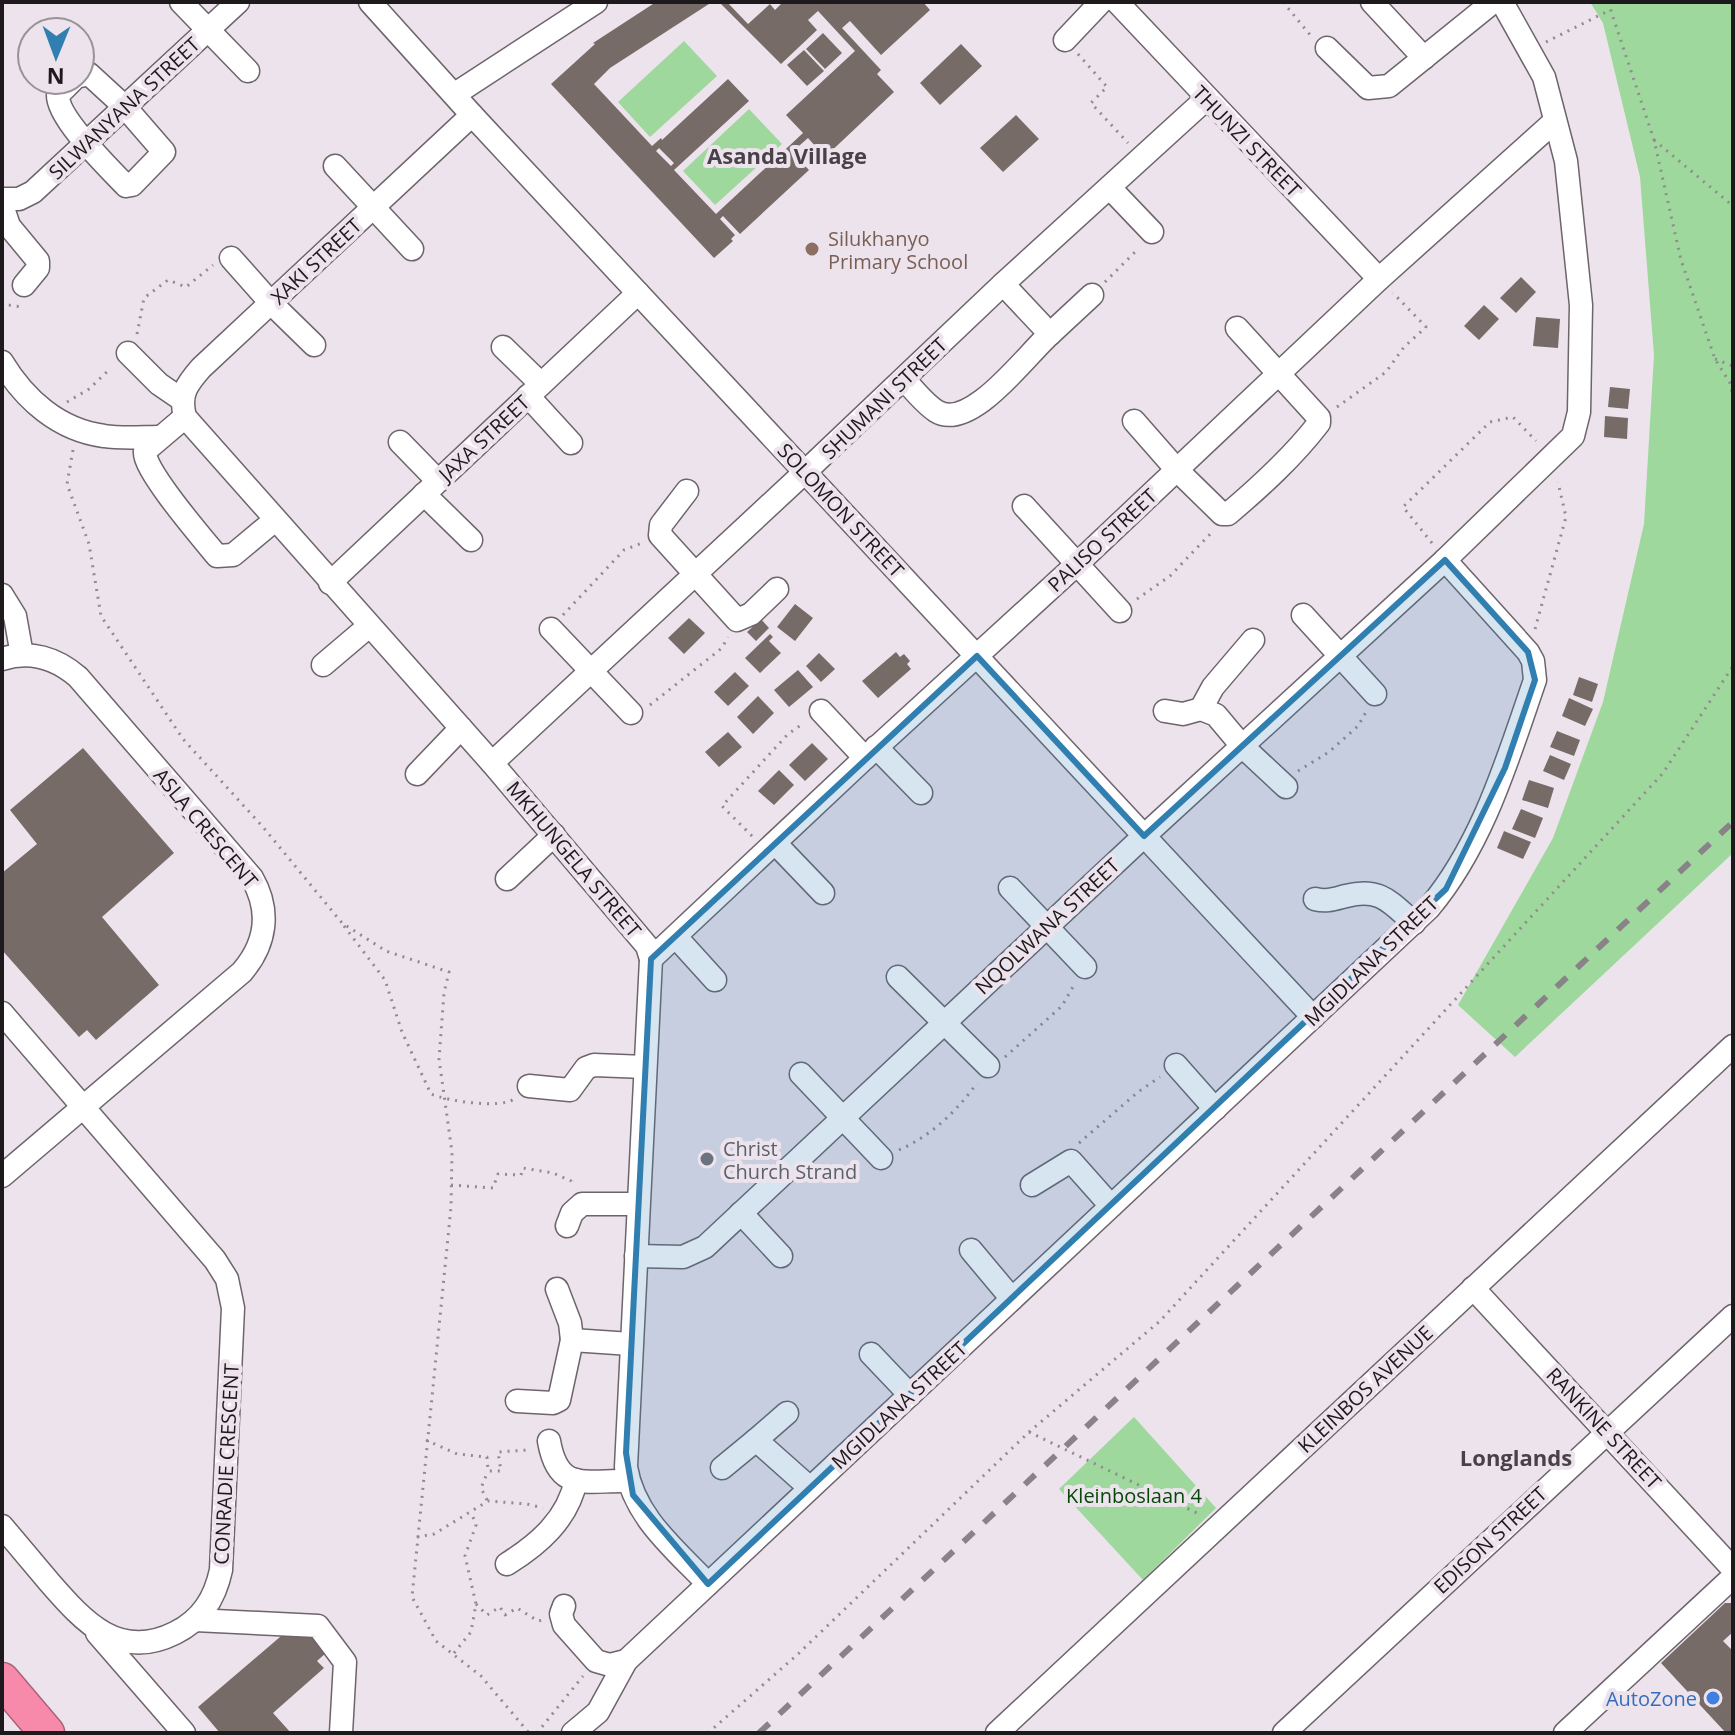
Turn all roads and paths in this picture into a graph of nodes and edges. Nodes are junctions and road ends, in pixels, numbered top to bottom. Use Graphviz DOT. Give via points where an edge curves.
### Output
graph roads {
  1 [pos="181,2"];
  2 [pos="238,2"];
  3 [pos="370,2"];
  4 [pos="596,2"];
  5 [pos="1101,2"];
  6 [pos="1117,2"];
  7 [pos="1283,2"];
  8 [pos="1372,2"];
  9 [pos="1493,2"];
  10 [pos="1502,2"];
  11 [pos="1608,2"];
  12 [pos="1610,10"];
  13 [pos="207,31"];
  14 [pos="1065,40"];
  15 [pos="1528,46"];
  16 [pos="1327,48"];
  17 [pos="1424,58"];
  18 [pos="248,71"];
  19 [pos="96,80"];
  20 [pos="455,94"];
  21 [pos="58,96"];
  22 [pos="1206,99"];
  23 [pos="125,107"];
  24 [pos="472,115"];
  25 [pos="1555,121"];
  26 [pos="1654,140"];
  27 [pos="85,144"];
  28 [pos="1142,158"];
  29 [pos="335,166"];
  30 [pos="1110,188"];
  31 [pos="2,199"];
  32 [pos="2,205"];
  33 [pos="1733,206"];
  34 [pos="373,208"];
  35 [pos="1152,232"];
  36 [pos="412,249"];
  37 [pos="231,258"];
  38 [pos="1379,279"];
  39 [pos="1003,284"];
  40 [pos="24,285"];
  41 [pos="638,293"];
  42 [pos="1092,295"];
  43 [pos="271,303"];
  44 [pos="1237,328"];
  45 [pos="1050,334"];
  46 [pos="314,345"];
  47 [pos="503,347"];
  48 [pos="128,353"];
  49 [pos="1715,359"];
  50 [pos="2,362"];
  51 [pos="1733,366"];
  52 [pos="1280,373"];
  53 [pos="904,379"];
  54 [pos="1731,384"];
  55 [pos="534,390"];
  56 [pos="1733,396"];
  57 [pos="183,408"];
  58 [pos="48,414"];
  59 [pos="1319,418"];
  60 [pos="1134,421"];
  61 [pos="77,429"];
  62 [pos="160,437"];
  63 [pos="400,442"];
  64 [pos="571,443"];
  65 [pos="1177,470"];
  66 [pos="805,472"];
  67 [pos="431,488"];
  68 [pos="687,491"];
  69 [pos="1024,506"];
  70 [pos="1226,514"];
  71 [pos="275,520"];
  72 [pos="660,535"];
  73 [pos="471,540"];
  74 [pos="1445,560"];
  75 [pos="1077,564"];
  76 [pos="697,573"];
  77 [pos="330,583"];
  78 [pos="777,589"];
  79 [pos="2,595"];
  80 [pos="1120,611"];
  81 [pos="1303,615"];
  82 [pos="737,620"];
  83 [pos="369,626"];
  84 [pos="551,629"];
  85 [pos="1253,640"];
  86 [pos="977,656"];
  87 [pos="1342,656"];
  88 [pos="12,657"];
  89 [pos="323,665"];
  90 [pos="1733,666"];
  91 [pos="591,671"];
  92 [pos="1375,694"];
  93 [pos="1201,709"];
  94 [pos="821,711"];
  95 [pos="1165,711"];
  96 [pos="631,713"];
  97 [pos="461,728"];
  98 [pos="1242,746"];
  99 [pos="870,752"];
  100 [pos="492,763"];
  101 [pos="417,774"];
  102 [pos="1286,787"];
  103 [pos="921,793"];
  104 [pos="554,835"];
  105 [pos="1144,836"];
  106 [pos="771,847"];
  107 [pos="507,879"];
  108 [pos="1010,888"];
  109 [pos="823,893"];
  110 [pos="1315,899"];
  111 [pos="342,923"];
  112 [pos="1414,923"];
  113 [pos="1048,926"];
  114 [pos="676,937"];
  115 [pos="651,959"];
  116 [pos="1085,967"];
  117 [pos="898,977"];
  118 [pos="715,980"];
  119 [pos="2,1013"];
  120 [pos="1313,1017"];
  121 [pos="945,1023"];
  122 [pos="1733,1046"];
  123 [pos="1176,1065"];
  124 [pos="988,1066"];
  125 [pos="645,1067"];
  126 [pos="801,1074"];
  127 [pos="529,1086"];
  128 [pos="443,1100"];
  129 [pos="84,1105"];
  130 [pos="1215,1109"];
  131 [pos="842,1118"];
  132 [pos="881,1158"];
  133 [pos="1073,1162"];
  134 [pos="2,1176"];
  135 [pos="451,1185"];
  136 [pos="1032,1185"];
  137 [pos="638,1204"];
  138 [pos="1111,1206"];
  139 [pos="741,1213"];
  140 [pos="572,1216"];
  141 [pos="971,1250"];
  142 [pos="636,1256"];
  143 [pos="781,1256"];
  144 [pos="1473,1288"];
  145 [pos="557,1289"];
  146 [pos="1012,1299"];
  147 [pos="1733,1316"];
  148 [pos="572,1340"];
  149 [pos="631,1344"];
  150 [pos="871,1354"];
  151 [pos="910,1395"];
  152 [pos="517,1401"];
  153 [pos="787,1413"];
  154 [pos="1607,1430"];
  155 [pos="1029,1432"];
  156 [pos="426,1440"];
  157 [pos="756,1440"];
  158 [pos="551,1451"];
  159 [pos="722,1468"];
  160 [pos="488,1471"];
  161 [pos="576,1480"];
  162 [pos="628,1481"];
  163 [pos="810,1488"];
  164 [pos="488,1501"];
  165 [pos="471,1512"];
  166 [pos="562,1513"];
  167 [pos="1220,1524"];
  168 [pos="2,1526"];
  169 [pos="417,1537"];
  170 [pos="507,1564"];
  171 [pos="1733,1569"];
  172 [pos="1733,1577"];
  173 [pos="708,1584"];
  174 [pos="476,1604"];
  175 [pos="563,1610"];
  176 [pos="195,1620"];
  177 [pos="90,1626"];
  178 [pos="454,1653"];
  179 [pos="596,1661"];
  180 [pos="626,1661"];
  181 [pos="2,1680"];
  182 [pos="47,1733"];
  183 [pos="184,1733"];
  184 [pos="341,1733"];
  185 [pos="529,1733"];
  186 [pos="537,1733"];
  187 [pos="573,1733"];
  188 [pos="708,1733"];
  189 [pos="997,1733"];
  190 [pos="1284,1733"];
  191 [pos="1565,1733"];
  1 -- 13 [label="street"];
  2 -- 13 [label="street, SILWANYANA STREET"];
  3 -- 20 [label="street, SOLOMON STREET"];
  4 -- 20 [label="street"];
  5 -- 14 [label="street"];
  6 -- 22 [label="street, THUNZI STREET"];
  7 -- 16 [label="path"];
  8 -- 17 [label="street"];
  9 -- 17 [label="street"];
  10 -- 15 [label="street"];
  11 -- 12 [label="path"];
  12 -- 15 [label="path" via="1548,43"];
  12 -- 26 [label="path"];
  13 -- 18 [label="street"];
  13 -- 23 [label="street, SILWANYANA STREET"];
  14 -- 28 [label="path" via="1107,87 1091,103"];
  15 -- 25 [label="street" via="1544,77"];
  16 -- 17 [label="street" via="1368,88 1389,86"];
  19 -- 23 [label="street"];
  20 -- 24 [label="street, SOLOMON STREET"];
  21 -- 27 [label="street"];
  22 -- 28 [label="street, SHUMANI STREET"];
  22 -- 38 [label="street, THUNZI STREET"];
  23 -- 27 [label="street, SILWANYANA STREET"];
  23 -- 27 [label="street" via="164,152 132,185 126,186"];
  24 -- 34 [label="street, XAKI STREET"];
  24 -- 41 [label="street, SOLOMON STREET"];
  25 -- 38 [label="street, PALISO STREET"];
  25 -- 74 [label="street" via="1566,161 1581,305 1577,427 1563,447"];
  26 -- 33 [label="path"];
  26 -- 49 [label="path" via="1681,260"];
  27 -- 31 [label="street, SILWANYANA STREET" via="33,192"];
  28 -- 30 [label="street, SHUMANI STREET"];
  29 -- 34 [label="street"];
  30 -- 35 [label="street"];
  30 -- 39 [label="street, SHUMANI STREET"];
  32 -- 40 [label="street" via="9,226 38,261"];
  34 -- 36 [label="street"];
  34 -- 43 [label="street, XAKI STREET"];
  35 -- 42 [label="path"];
  37 -- 43 [label="street"];
  37 -- 48 [label="path" via="186,287 168,280 144,298 140,327"];
  38 -- 52 [label="street, PALISO STREET"];
  38 -- 59 [label="path" via="1426,327 1386,372"];
  39 -- 45 [label="street"];
  39 -- 53 [label="street, SHUMANI STREET"];
  41 -- 55 [label="street, JAXA STREET"];
  41 -- 66 [label="street, SOLOMON STREET"];
  42 -- 45 [label="street"];
  43 -- 46 [label="street"];
  43 -- 57 [label="street, XAKI STREET" via="187,384"];
  44 -- 52 [label="street"];
  45 -- 53 [label="street" via="963,414 936,411"];
  47 -- 55 [label="street"];
  48 -- 57 [label="street, MKHUNGELA STREET"];
  48 -- 58 [label="path" via="89,389"];
  49 -- 51 [label="path"];
  49 -- 54 [label="path"];
  50 -- 58 [label="street" via="29,399"];
  52 -- 59 [label="street"];
  52 -- 65 [label="street, PALISO STREET"];
  53 -- 66 [label="street, SHUMANI STREET"];
  54 -- 56 [label="path"];
  55 -- 64 [label="street"];
  55 -- 67 [label="street, JAXA STREET"];
  57 -- 62 [label="street, XAKI STREET"];
  57 -- 71 [label="street, MKHUNGELA STREET"];
  58 -- 61 [label="street"];
  59 -- 70 [label="street" via="1279,468"];
  60 -- 65 [label="street"];
  61 -- 62 [label="street" via="105,436"];
  61 -- 111 [label="path" via="67,484 89,544 101,616 183,739"];
  62 -- 71 [label="street" via="145,451 144,460 217,556 233,555"];
  63 -- 67 [label="street"];
  65 -- 70 [label="street"];
  65 -- 75 [label="street, PALISO STREET"];
  66 -- 76 [label="street, SHUMANI STREET"];
  66 -- 86 [label="street, SOLOMON STREET"];
  67 -- 73 [label="street"];
  67 -- 77 [label="street, JAXA STREET"];
  68 -- 72 [label="street" via="661,525"];
  69 -- 75 [label="street"];
  70 -- 80 [label="path" via="1170,576"];
  71 -- 77 [label="street, MKHUNGELA STREET"];
  72 -- 76 [label="street"];
  72 -- 84 [label="path" via="624,550"];
  74 -- 87 [label="street, NQOLWANA STREET"];
  74 -- 112 [label="street, MGIDLANA STREET" via="1528,652 1535,680 1505,768 1465,856 1446,889"];
  75 -- 80 [label="street"];
  75 -- 86 [label="street, PALISO STREET"];
  76 -- 82 [label="street"];
  76 -- 91 [label="street, SHUMANI STREET"];
  77 -- 83 [label="street, MKHUNGELA STREET"];
  78 -- 82 [label="street"];
  79 -- 88 [label="street" via="13,609"];
  81 -- 87 [label="street"];
  82 -- 96 [label="path" via="722,648 651,705"];
  83 -- 89 [label="street"];
  83 -- 97 [label="street, MKHUNGELA STREET"];
  84 -- 91 [label="street"];
  85 -- 93 [label="street"];
  86 -- 99 [label="street, PALISO STREET"];
  86 -- 105 [label="street, SOLOMON STREET"];
  87 -- 92 [label="street"];
  87 -- 98 [label="street, NQOLWANA STREET"];
  88 -- 129 [label="street, ASLA CRESCENT" via="47,658 78,677 252,878 264,910 263,936 242,972"];
  90 -- 155 [label="path" via="1663,773 1160,1321"];
  91 -- 96 [label="street"];
  91 -- 100 [label="street, SHUMANI STREET"];
  92 -- 102 [label="path" via="1358,726 1329,752 1300,768"];
  93 -- 95 [label="street"];
  93 -- 98 [label="street" via="1216,715"];
  94 -- 99 [label="street"];
  94 -- 106 [label="path" via="788,734 722,806"];
  97 -- 100 [label="street, MKHUNGELA STREET"];
  97 -- 101 [label="street"];
  98 -- 102 [label="street"];
  98 -- 105 [label="street, NQOLWANA STREET"];
  99 -- 103 [label="street"];
  99 -- 106 [label="street, PALISO STREET"];
  100 -- 104 [label="street, MKHUNGELA STREET"];
  104 -- 107 [label="street"];
  104 -- 115 [label="street, MKHUNGELA STREET" via="637,932"];
  105 -- 113 [label="street, NQOLWANA STREET"];
  105 -- 120 [label="street, SOLOMON STREET"];
  106 -- 109 [label="street"];
  106 -- 114 [label="street, PALISO STREET"];
  108 -- 113 [label="street"];
  110 -- 112 [label="street" via="1374,892"];
  111 -- 128 [label="path" via="385,980 431,1094"];
  111 -- 128 [label="path" via="386,951 449,972 439,1059"];
  112 -- 120 [label="street, MGIDLANA STREET"];
  113 -- 116 [label="street"];
  113 -- 121 [label="street, NQOLWANA STREET"];
  114 -- 115 [label="street, PALISO STREET"];
  114 -- 118 [label="street"];
  115 -- 125 [label="street, MKHUNGELA STREET"];
  116 -- 124 [label="path" via="1062,1006"];
  117 -- 121 [label="street"];
  119 -- 129 [label="street, CONRADIE CRESCENT"];
  120 -- 130 [label="street, MGIDLANA STREET"];
  121 -- 124 [label="street"];
  121 -- 131 [label="street, NQOLWANA STREET"];
  122 -- 144 [label="street, KLEINBOS AVENUE"];
  123 -- 130 [label="street"];
  123 -- 133 [label="path" via="1080,1141"];
  124 -- 132 [label="path" via="960,1107 915,1143"];
  125 -- 127 [label="street" via="594,1065 570,1090"];
  125 -- 137 [label="street, MKHUNGELA STREET"];
  126 -- 131 [label="street"];
  127 -- 128 [label="path" via="507,1104"];
  128 -- 135 [label="path" via="452,1152"];
  129 -- 134 [label="street"];
  129 -- 176 [label="street, CONRADIE CRESCENT" via="215,1260 231,1290 221,1570 211,1600"];
  130 -- 138 [label="street, MGIDLANA STREET"];
  131 -- 132 [label="street"];
  131 -- 139 [label="street, NQOLWANA STREET"];
  133 -- 136 [label="street"];
  133 -- 138 [label="street"];
  135 -- 140 [label="path" via="493,1188 498,1174 521,1175 523,1168 553,1173 571,1181"];
  135 -- 156 [label="path"];
  137 -- 140 [label="street" via="586,1203"];
  137 -- 142 [label="street, MKHUNGELA STREET"];
  138 -- 146 [label="street, MGIDLANA STREET"];
  139 -- 142 [label="street, NQOLWANA STREET" via="690,1255"];
  139 -- 143 [label="street"];
  141 -- 146 [label="street"];
  142 -- 149 [label="street, MKHUNGELA STREET"];
  144 -- 154 [label="street, RANKINE STREET"];
  144 -- 167 [label="street, KLEINBOS AVENUE"];
  145 -- 148 [label="street"];
  146 -- 151 [label="street, MGIDLANA STREET"];
  147 -- 154 [label="street, EDISON STREET"];
  148 -- 149 [label="street"];
  148 -- 152 [label="street" via="559,1400"];
  149 -- 162 [label="street, MKHUNGELA STREET"];
  150 -- 151 [label="street"];
  151 -- 163 [label="street, MGIDLANA STREET"];
  153 -- 157 [label="street"];
  154 -- 171 [label="street, RANKINE STREET"];
  154 -- 190 [label="street, EDISON STREET"];
  155 -- 167 [label="path"];
  155 -- 188 [label="path"];
  156 -- 160 [label="path" via="457,1454 487,1457"];
  156 -- 169 [label="path"];
  157 -- 159 [label="street"];
  157 -- 163 [label="street"];
  158 -- 160 [label="path" via="498,1452 501,1471"];
  158 -- 161 [label="street" via="556,1469 564,1478"];
  160 -- 164 [label="path" via="481,1488"];
  161 -- 162 [label="street"];
  161 -- 166 [label="street"];
  162 -- 173 [label="street, MKHUNGELA STREET" via="646,1518"];
  163 -- 173 [label="street, MGIDLANA STREET"];
  164 -- 165 [label="path"];
  164 -- 166 [label="path"];
  165 -- 169 [label="path" via="434,1534"];
  165 -- 174 [label="path" via="476,1525 465,1556"];
  166 -- 170 [label="street" via="542,1540"];
  167 -- 189 [label="street, KLEINBOS AVENUE"];
  168 -- 177 [label="street"];
  169 -- 178 [label="path" via="412,1597 436,1641"];
  172 -- 191 [label="street"];
  173 -- 180 [label="street, MGIDLANA STREET"];
  174 -- 175 [label="path" via="487,1615 500,1607 505,1615 517,1608 538,1621"];
  174 -- 178 [label="path" via="471,1632"];
  175 -- 179 [label="street" via="564,1625"];
  176 -- 177 [label="street" via="171,1636 144,1642 116,1639"];
  176 -- 184 [label="street" via="318,1626 345,1662"];
  177 -- 183 [label="street"];
  178 -- 185 [label="path"];
  179 -- 180 [label="street"];
  179 -- 186 [label="path"];
  180 -- 187 [label="street, MGIDLANA STREET" via="598,1712"];
  181 -- 182 [label="highway"];
}
